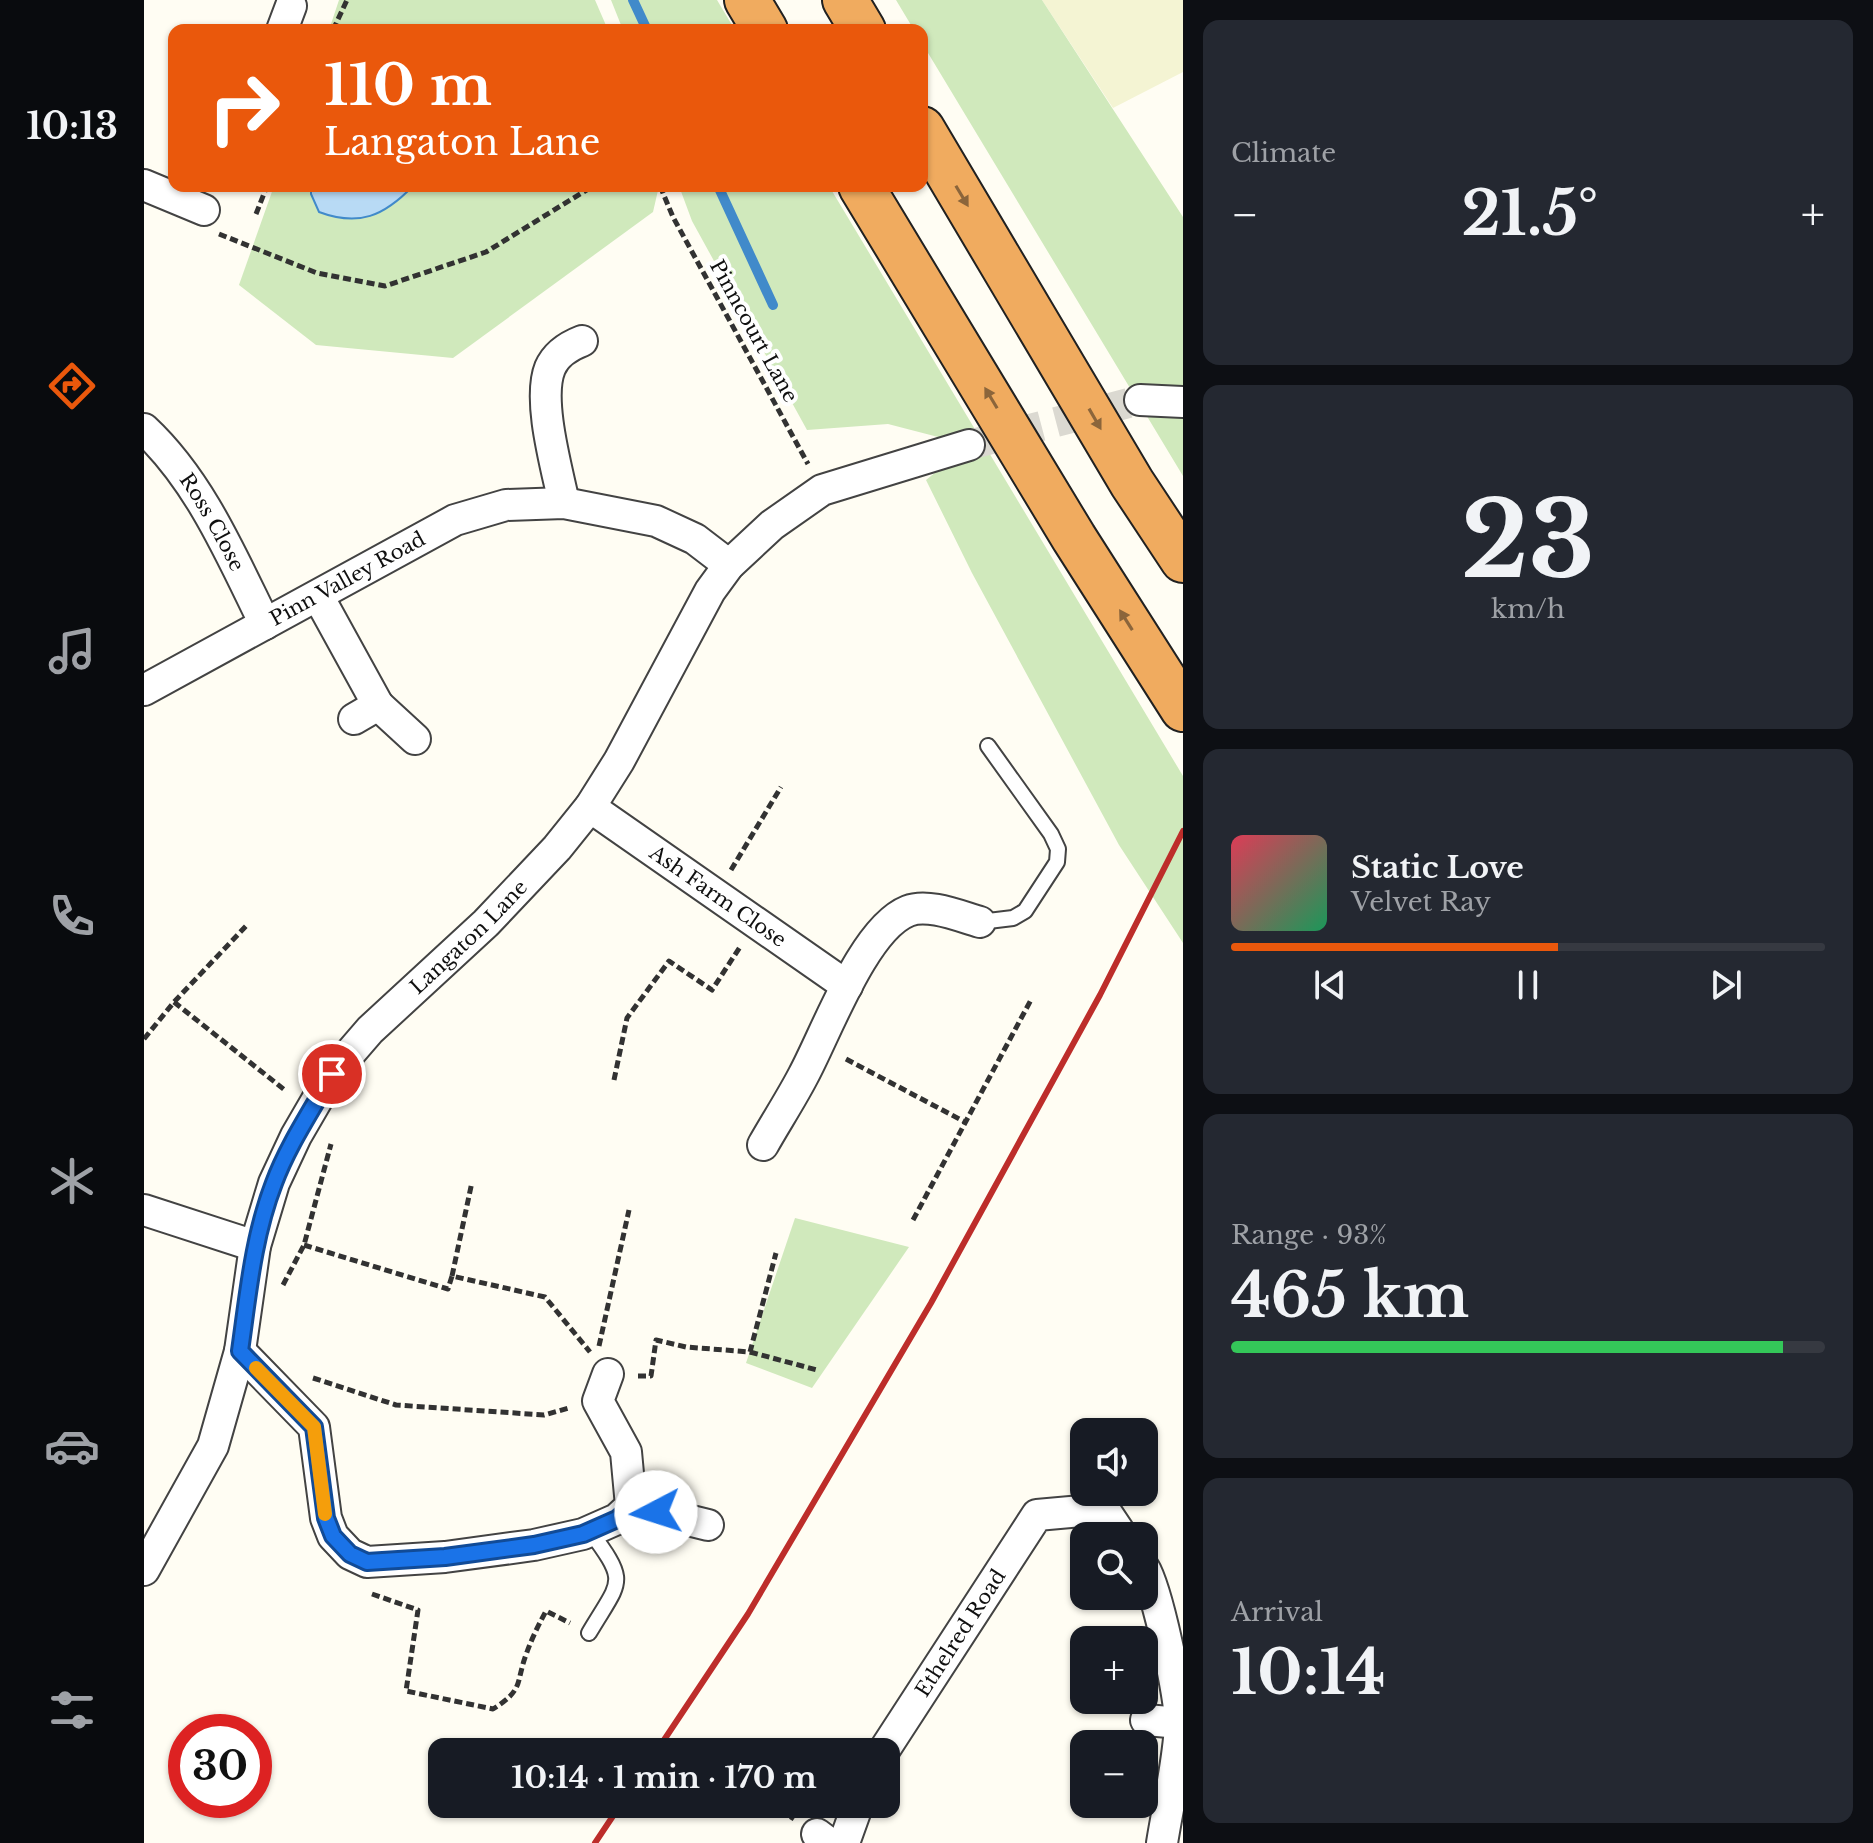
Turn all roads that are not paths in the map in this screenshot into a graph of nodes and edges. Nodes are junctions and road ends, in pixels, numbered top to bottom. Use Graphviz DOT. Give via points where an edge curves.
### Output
graph roads {
  1 [pos="747,0"];
  2 [pos="845,0"];
  3 [pos="761,24"];
  4 [pos="859,24"];
  5 [pos="928,139"];
  6 [pos="144,185"];
  7 [pos="168,192"];
  8 [pos="170,192"];
  9 [pos="865,192"];
  10 [pos="203,201"];
  11 [pos="582,341"];
  12 [pos="1140,400"];
  13 [pos="1183,402"];
  14 [pos="144,429"];
  15 [pos="969,445"];
  16 [pos="564,503"];
  17 [pos="1183,560"];
  18 [pos="729,565"];
  19 [pos="318,596"];
  20 [pos="265,624"];
  21 [pos="144,690"];
  22 [pos="1175,698"];
  23 [pos="415,739"];
  24 [pos="988,746"];
  25 [pos="590,807"];
  26 [pos="980,922"];
  27 [pos="847,986"];
  28 [pos="763,1145"];
  29 [pos="144,1210"];
  30 [pos="255,1246"];
  31 [pos="240,1351"];
  32 [pos="603,1387"];
  33 [pos="631,1506"];
  34 [pos="1113,1522"];
  35 [pos="708,1525"];
  36 [pos="590,1531"];
  37 [pos="144,1570"];
  38 [pos="1158,1609"];
  39 [pos="589,1633"];
  40 [pos="1146,1720"];
  41 [pos="1180,1723"];
  42 [pos="892,1738"];
  43 [pos="847,1818"];
  44 [pos="830,1840"];
  45 [pos="1162,1843"];
  1 -- 3 [label="highway"];
  2 -- 4 [label="highway"];
  5 -- 17 [label="highway, one-way"];
  6 -- 7 [label="street"];
  8 -- 10 [label="street"];
  22 -- 9 [label="highway, one-way"];
  11 -- 16 [label="street" via="557,357 548,374 547,415"];
  12 -- 13 [label="street"];
  14 -- 20 [label="street, Ross Close" via="187,481"];
  15 -- 18 [label="street, Langaton Lane" via="822,490 772,525"];
  16 -- 18 [label="street, Pinn Valley Road" via="656,521 695,539"];
  16 -- 19 [label="street, Pinn Valley Road" via="506,505 455,520"];
  18 -- 25 [label="street, Langaton Lane"];
  19 -- 20 [label="street, Pinn Valley Road"];
  19 -- 23 [label="street" via="366,712"];
  20 -- 21 [label="street, Pinn Valley Road"];
  24 -- 26 [label="lane" via="1058,849 1057,862 1025,911"];
  25 -- 27 [label="street, Ash Farm Close"];
  25 -- 30 [label="street, Langaton Lane" via="486,923 370,1030 332,1074 274,1183"];
  26 -- 27 [label="street" via="912,909 898,916 868,948"];
  27 -- 28 [label="street"];
  29 -- 30 [label="street"];
  30 -- 31 [label="street, Langaton Lane"];
  31 -- 36 [label="street" via="314,1427 326,1518 333,1536 350,1554 367,1562 445,1557"];
  31 -- 37 [label="street, Langaton Lane" via="213,1446"];
  32 -- 33 [label="street" via="626,1452"];
  33 -- 35 [label="street"];
  33 -- 36 [label="street"];
  34 -- 42 [label="street, Ethelred Road" via="1104,1509 1037,1515"];
  36 -- 39 [label="lane" via="618,1572 616,1588"];
  38 -- 41 [label="street"];
  40 -- 41 [label="street"];
  41 -- 45 [label="street"];
  43 -- 44 [label="street"];
}
